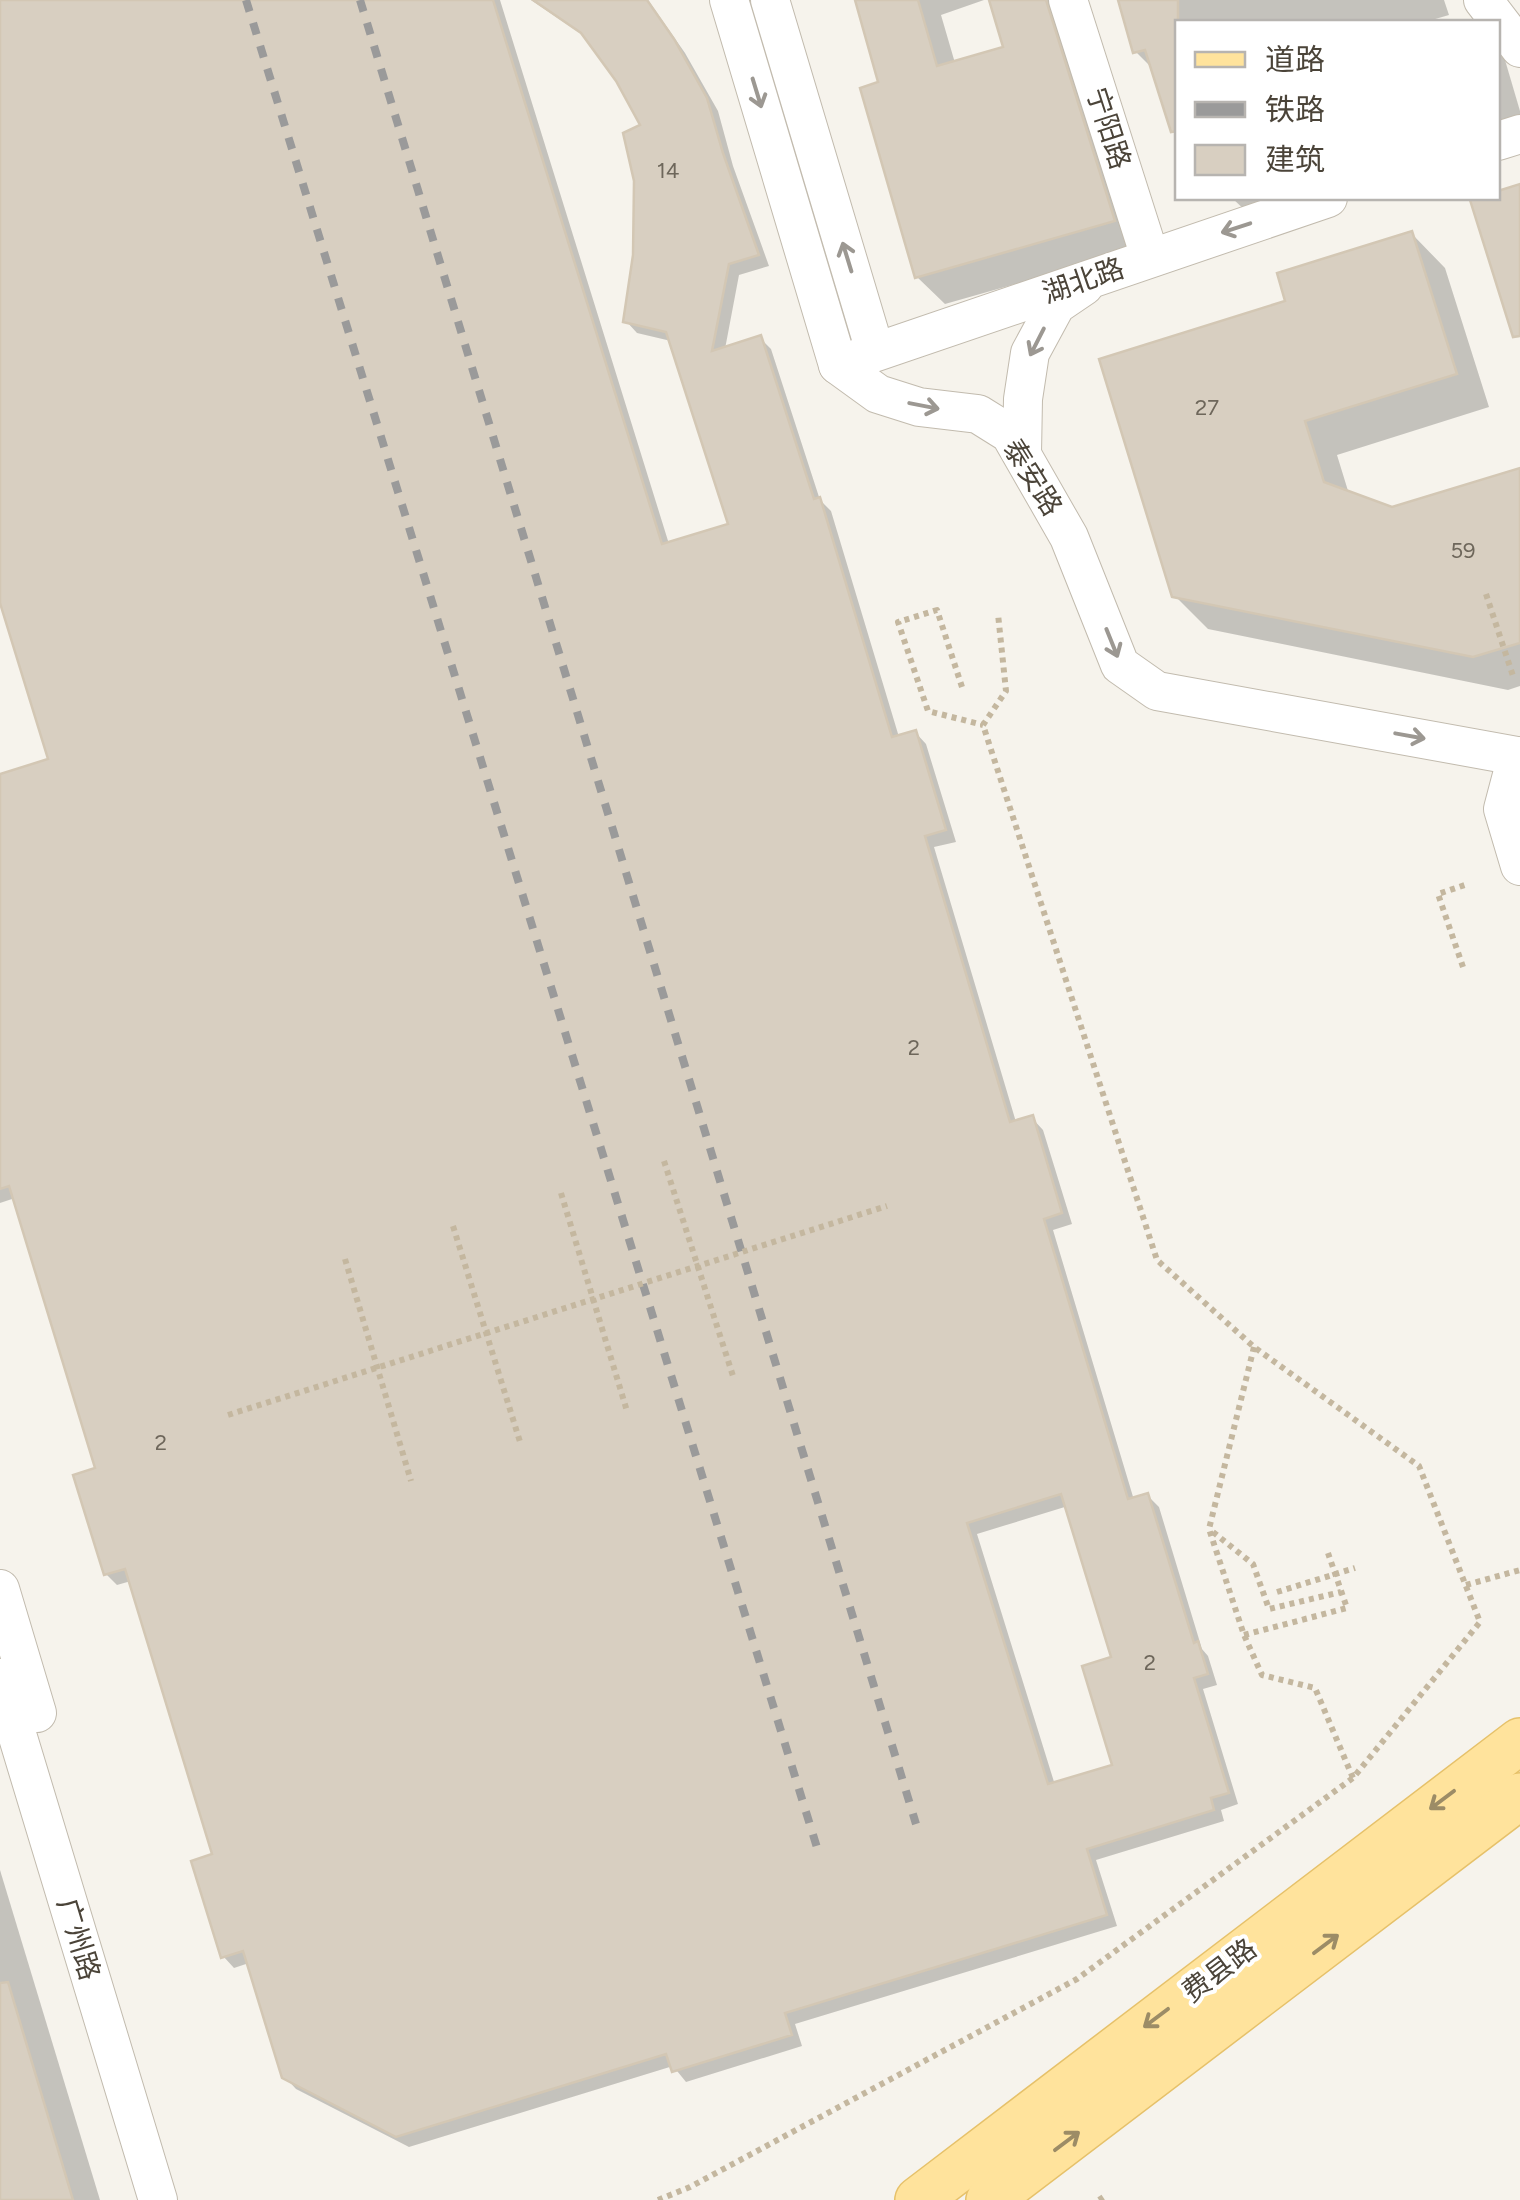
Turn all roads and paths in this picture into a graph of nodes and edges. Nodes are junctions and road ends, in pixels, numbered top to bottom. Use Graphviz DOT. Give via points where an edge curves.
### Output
graph roads {
  1 [pos="729,0"];
  2 [pos="770,0"];
  3 [pos="1068,0"];
  4 [pos="1483,0"];
  5 [pos="1498,20"];
  6 [pos="1500,22"];
  7 [pos="1520,48"];
  8 [pos="1322,200"];
  9 [pos="1150,257"];
  10 [pos="1102,273"];
  11 [pos="875,350"];
  12 [pos="838,365"];
  13 [pos="1022,454"];
  14 [pos="1486,594"];
  15 [pos="998,614"];
  16 [pos="1514,679"];
  17 [pos="962,687"];
  18 [pos="983,725"];
  19 [pos="1519,756"];
  20 [pos="1520,866"];
  21 [pos="1465,885"];
  22 [pos="1463,967"];
  23 [pos="664,1161"];
  24 [pos="561,1193"];
  25 [pos="888,1206"];
  26 [pos="452,1226"];
  27 [pos="344,1259"];
  28 [pos="697,1267"];
  29 [pos="592,1300"];
  30 [pos="484,1334"];
  31 [pos="1254,1347"];
  32 [pos="378,1368"];
  33 [pos="733,1376"];
  34 [pos="628,1410"];
  35 [pos="228,1416"];
  36 [pos="520,1445"];
  37 [pos="411,1481"];
  38 [pos="1210,1529"];
  39 [pos="1328,1553"];
  40 [pos="1355,1568"];
  41 [pos="1520,1570"];
  42 [pos="1335,1574"];
  43 [pos="1466,1585"];
  44 [pos="0,1588"];
  45 [pos="1277,1592"];
  46 [pos="1342,1592"];
  47 [pos="1244,1634"];
  48 [pos="0,1678"];
  49 [pos="1520,1741"];
  50 [pos="1353,1778"];
  51 [pos="1520,1796"];
  52 [pos="123,2084"];
  53 [pos="158,2200"];
  54 [pos="658,2200"];
  55 [pos="918,2200"];
  56 [pos="990,2200"];
  1 -- 12 [label="street, one-way"];
  11 -- 2 [label="street, one-way"];
  3 -- 9 [label="street, 宁阳路"];
  4 -- 5 [label="street"];
  6 -- 7 [label="street"];
  8 -- 9 [label="street, 湖北路, one-way"];
  9 -- 10 [label="street, 湖北路"];
  10 -- 11 [label="street, 湖北路"];
  10 -- 13 [label="street, one-way" via="1056,305 1030,353"];
  11 -- 12 [label="street, 湖北路"];
  12 -- 13 [label="street, 泰安路, one-way" via="878,394 978,414 1010,434"];
  13 -- 19 [label="street, 泰安路, one-way" via="1068,537 1120,664 1141,682 1157,691"];
  14 -- 16 [label="path"];
  15 -- 18 [label="path" via="1006,691"];
  17 -- 18 [label="path" via="937,610 898,622 928,712"];
  18 -- 31 [label="path" via="1157,1260"];
  19 -- 20 [label="street, 泰安路" via="1503,810"];
  21 -- 22 [label="path" via="1438,894"];
  23 -- 28 [label="path"];
  24 -- 29 [label="path"];
  25 -- 28 [label="path, bridge"];
  26 -- 30 [label="path"];
  27 -- 32 [label="path"];
  28 -- 29 [label="path, bridge"];
  28 -- 33 [label="path"];
  29 -- 30 [label="path, bridge"];
  29 -- 34 [label="path"];
  30 -- 32 [label="path, bridge"];
  30 -- 36 [label="path"];
  31 -- 38 [label="path"];
  31 -- 43 [label="path" via="1419,1466"];
  32 -- 35 [label="path, bridge"];
  32 -- 37 [label="path"];
  38 -- 46 [label="path" via="1253,1564 1269,1609"];
  38 -- 47 [label="path"];
  39 -- 42 [label="path"];
  40 -- 42 [label="path"];
  41 -- 43 [label="path"];
  42 -- 45 [label="path"];
  42 -- 46 [label="path"];
  43 -- 50 [label="path" via="1480,1622"];
  44 -- 52 [label="street" via="116,1978"];
  46 -- 47 [label="path" via="1347,1608"];
  47 -- 50 [label="path" via="1262,1675 1315,1688"];
  48 -- 52 [label="street, 广州路"];
  49 -- 55 [label="main road, 费县路, one-way"];
  50 -- 54 [label="path" via="1077,1979"];
  56 -- 51 [label="main road, 费县路, one-way"];
  52 -- 53 [label="street, 广州路"];
}
